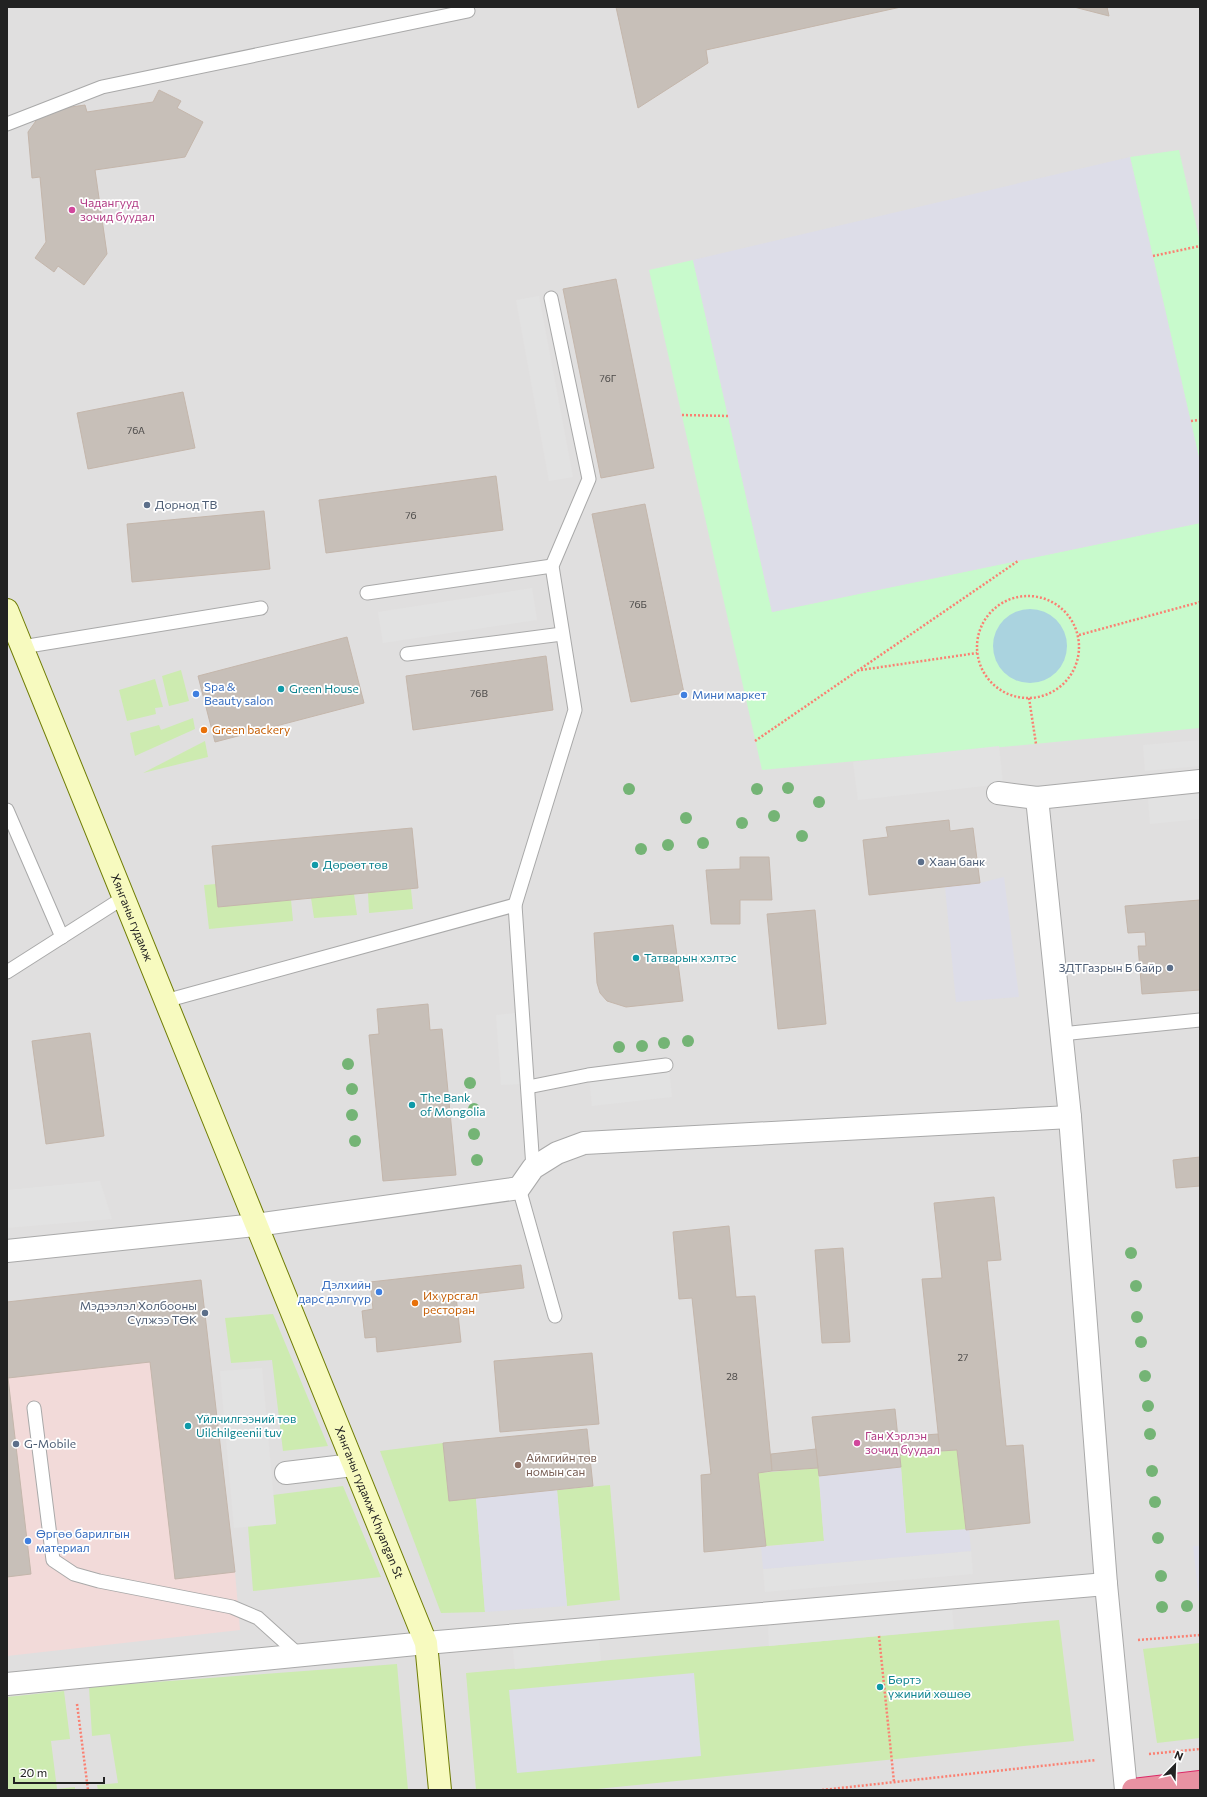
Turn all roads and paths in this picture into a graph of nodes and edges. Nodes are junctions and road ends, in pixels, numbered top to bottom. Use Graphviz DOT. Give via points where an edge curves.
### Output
graph roads {
  1 [pos="468,11"];
  2 [pos="7,124"];
  3 [pos="1200,246"];
  4 [pos="1152,256"];
  5 [pos="552,298"];
  6 [pos="682,415"];
  7 [pos="728,416"];
  8 [pos="1200,420"];
  9 [pos="1191,421"];
  10 [pos="1018,561"];
  11 [pos="552,566"];
  12 [pos="367,593"];
  13 [pos="1200,602"];
  14 [pos="261,608"];
  15 [pos="7,610"];
  16 [pos="562,634"];
  17 [pos="1079,635"];
  18 [pos="22,647"];
  19 [pos="977,653"];
  20 [pos="407,654"];
  21 [pos="858,671"];
  22 [pos="1029,698"];
  23 [pos="755,742"];
  24 [pos="1036,744"];
  25 [pos="1200,781"];
  26 [pos="998,793"];
  27 [pos="1037,798"];
  28 [pos="7,810"];
  29 [pos="123,898"];
  30 [pos="515,905"];
  31 [pos="62,937"];
  32 [pos="7,972"];
  33 [pos="165,1001"];
  34 [pos="1200,1020"];
  35 [pos="1061,1034"];
  36 [pos="666,1065"];
  37 [pos="528,1087"];
  38 [pos="1070,1117"];
  39 [pos="533,1168"];
  40 [pos="519,1188"];
  41 [pos="256,1225"];
  42 [pos="7,1251"];
  43 [pos="555,1316"];
  44 [pos="34,1408"];
  45 [pos="353,1465"];
  46 [pos="286,1473"];
  47 [pos="1106,1584"];
  48 [pos="1200,1635"];
  49 [pos="879,1636"];
  50 [pos="426,1643"];
  51 [pos="1112,1643"];
  52 [pos="298,1655"];
  53 [pos="74,1678"];
  54 [pos="7,1684"];
  55 [pos="1200,1749"];
  56 [pos="1123,1757"];
  57 [pos="894,1782"];
  58 [pos="1200,1782"];
  59 [pos="88,1790"];
  60 [pos="440,1790"];
  61 [pos="822,1790"];
  62 [pos="1126,1790"];
  63 [pos="1133,1790"];
  1 -- 2 [label="lane" via="102,87"];
  3 -- 4 [label="path"];
  5 -- 11 [label="lane" via="589,479"];
  6 -- 7 [label="path"];
  8 -- 9 [label="path"];
  10 -- 21 [label="path"];
  11 -- 12 [label="lane"];
  11 -- 16 [label="lane"];
  13 -- 17 [label="path"];
  14 -- 18 [label="lane"];
  15 -- 18 [label="main road, Хянганы гудамж"];
  16 -- 20 [label="lane"];
  16 -- 30 [label="lane" via="575,710"];
  17 -- 19 [label="path" via="1072,620 1061,607 1045,599 1028,596 1011,598 996,607 985,620 978,636"];
  17 -- 22 [label="path" via="1080,652 1076,668 1066,682 1053,693"];
  18 -- 29 [label="main road, Хянганы гудамж"];
  19 -- 21 [label="path"];
  19 -- 22 [label="path" via="982,669 991,683 1005,693"];
  21 -- 23 [label="path"];
  22 -- 24 [label="path"];
  25 -- 27 [label="street"];
  26 -- 27 [label="street"];
  27 -- 35 [label="street"];
  28 -- 31 [label="lane"];
  29 -- 31 [label="lane"];
  29 -- 33 [label="main road, Хянганы гудамж"];
  30 -- 33 [label="lane"];
  30 -- 37 [label="lane"];
  31 -- 32 [label="lane"];
  33 -- 41 [label="main road, Хянганы гудамж"];
  34 -- 35 [label="lane"];
  35 -- 38 [label="street"];
  36 -- 37 [label="lane" via="588,1075"];
  37 -- 39 [label="lane"];
  38 -- 39 [label="street" via="584,1143 557,1153"];
  38 -- 47 [label="street"];
  39 -- 40 [label="street"];
  40 -- 41 [label="street"];
  40 -- 43 [label="lane"];
  41 -- 42 [label="street"];
  41 -- 45 [label="main road, Хянганы гудамж Khyangan St"];
  44 -- 52 [label="lane" via="53,1560 74,1574 99,1581 232,1607 258,1618"];
  45 -- 46 [label="street"];
  45 -- 50 [label="main road, Хянганы гудамж Khyangan St"];
  47 -- 50 [label="street"];
  47 -- 51 [label="street"];
  48 -- 51 [label="path"];
  49 -- 57 [label="path"];
  50 -- 52 [label="street"];
  50 -- 60 [label="main road, Хянганы гудамж Khyangan St"];
  51 -- 56 [label="street"];
  52 -- 53 [label="street"];
  53 -- 54 [label="street"];
  53 -- 59 [label="path"];
  55 -- 56 [label="path"];
  56 -- 57 [label="path"];
  56 -- 62 [label="street"];
  57 -- 61 [label="path"];
  58 -- 63 [label="highway"];
}
